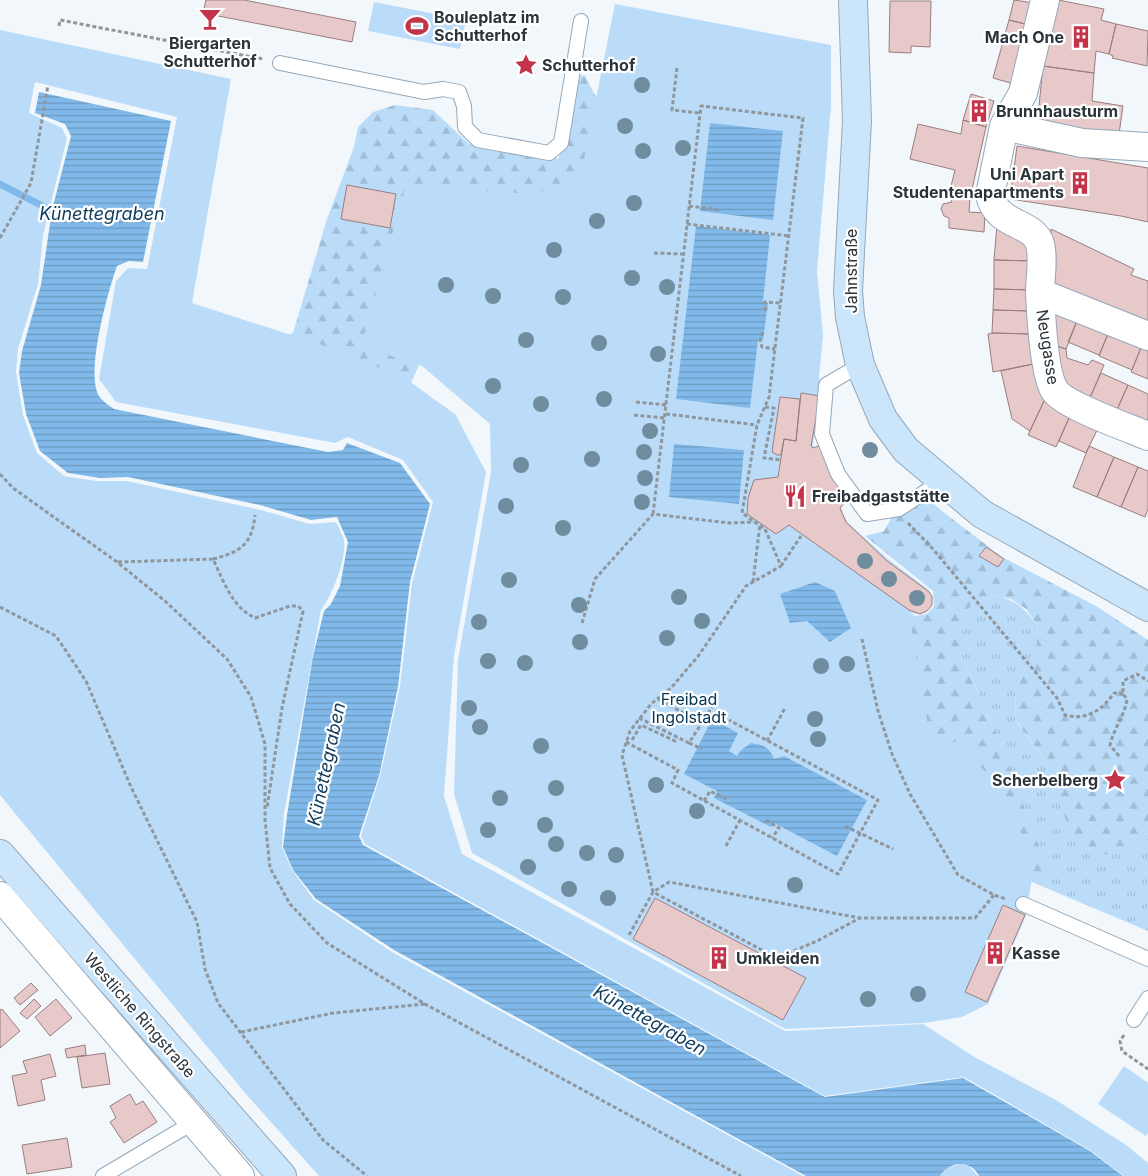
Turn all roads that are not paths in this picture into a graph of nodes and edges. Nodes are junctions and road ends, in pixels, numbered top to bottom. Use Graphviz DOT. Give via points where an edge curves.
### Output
graph roads {
  1 [pos="836,0"];
  2 [pos="853,0"];
  3 [pos="1045,0"];
  4 [pos="581,21"];
  5 [pos="854,45"];
  6 [pos="280,63"];
  7 [pos="1004,126"];
  8 [pos="1148,147"];
  9 [pos="1040,293"];
  10 [pos="1148,336"];
  11 [pos="860,365"];
  12 [pos="1148,436"];
  13 [pos="940,482"];
  14 [pos="1148,607"];
  15 [pos="0,854"];
  16 [pos="0,896"];
  17 [pos="1023,904"];
  18 [pos="1148,958"];
  19 [pos="1148,1000"];
  20 [pos="1134,1020"];
  21 [pos="194,1122"];
  22 [pos="103,1176"];
  23 [pos="240,1176"];
  24 [pos="282,1176"];
  1 -- 5 [label="street"];
  2 -- 5 [label="street, Jahnstraße"];
  3 -- 7 [label="street" via="1023,93"];
  4 -- 6 [label="lane" via="561,143 549,153 478,140 465,127 464,106 459,92 443,89 424,92"];
  5 -- 11 [label="street, Jahnstraße" via="857,121 848,291"];
  7 -- 8 [label="street" via="1082,142"];
  7 -- 9 [label="street, Neugasse" via="990,195 992,206 1039,242"];
  9 -- 10 [label="street"];
  9 -- 12 [label="street, Neugasse" via="1046,355 1056,393"];
  11 -- 13 [label="street, Jahnstraße" via="883,419 906,450"];
  11 -- 13 [label="lane" via="826,385 822,434 838,474 866,514 899,509"];
  13 -- 14 [label="street, Jahnstraße" via="982,514"];
  15 -- 24 [label="street, Westliche Ringstraße"];
  16 -- 21 [label="street, Westliche Ringstraße"];
  17 -- 18 [label="lane"];
  19 -- 20 [label="lane"];
  21 -- 22 [label="lane"];
  21 -- 23 [label="street, Westliche Ringstraße"];
}
